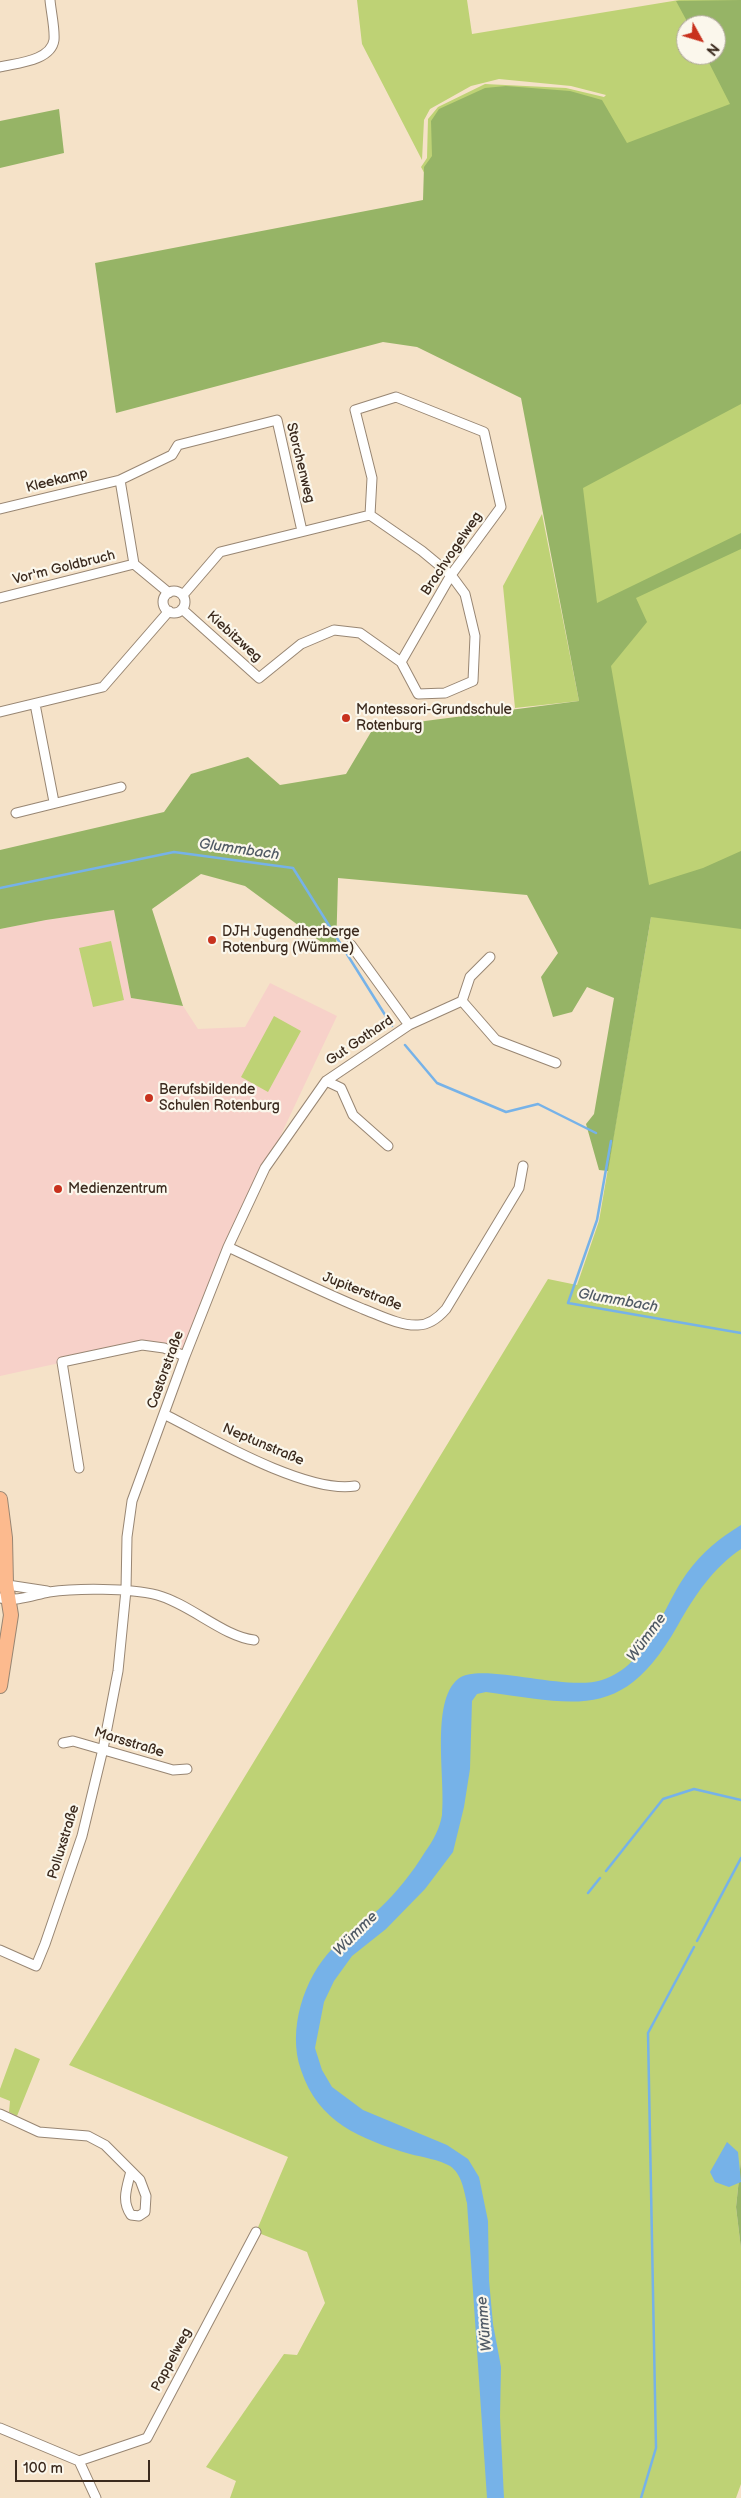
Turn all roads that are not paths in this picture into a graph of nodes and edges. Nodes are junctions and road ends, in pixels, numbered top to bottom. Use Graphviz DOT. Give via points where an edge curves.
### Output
graph roads {
  1 [pos="50,0"];
  2 [pos="0,67"];
  3 [pos="120,480"];
  4 [pos="0,510"];
  5 [pos="370,515"];
  6 [pos="302,532"];
  7 [pos="134,564"];
  8 [pos="451,575"];
  9 [pos="169,593"];
  10 [pos="182,595"];
  11 [pos="0,598"];
  12 [pos="182,610"];
  13 [pos="168,611"];
  14 [pos="401,662"];
  15 [pos="35,704"];
  16 [pos="0,712"];
  17 [pos="121,787"];
  18 [pos="54,802"];
  19 [pos="16,813"];
  20 [pos="351,945"];
  21 [pos="490,957"];
  22 [pos="462,1001"];
  23 [pos="409,1025"];
  24 [pos="556,1063"];
  25 [pos="326,1081"];
  26 [pos="388,1146"];
  27 [pos="523,1166"];
  28 [pos="265,1168"];
  29 [pos="228,1247"];
  30 [pos="185,1356"];
  31 [pos="164,1414"];
  32 [pos="79,1468"];
  33 [pos="355,1486"];
  34 [pos="0,1499"];
  35 [pos="2,1544"];
  36 [pos="3,1584"];
  37 [pos="126,1590"];
  38 [pos="50,1592"];
  39 [pos="4,1598"];
  40 [pos="0,1613"];
  41 [pos="0,1619"];
  42 [pos="254,1640"];
  43 [pos="5,1653"];
  44 [pos="0,1686"];
  45 [pos="63,1743"];
  46 [pos="104,1749"];
  47 [pos="187,1769"];
  48 [pos="0,1950"];
  49 [pos="0,2114"];
  50 [pos="131,2171"];
  51 [pos="256,2232"];
  52 [pos="1,2431"];
  53 [pos="79,2461"];
  54 [pos="96,2498"];
  1 -- 2 [label="street" via="54,41 46,52 34,59"];
  3 -- 4 [label="street, Kleekamp"];
  3 -- 6 [label="street, Storchenweg" via="172,455 178,445 277,420"];
  3 -- 7 [label="street"];
  5 -- 6 [label="street"];
  5 -- 8 [label="street"];
  5 -- 8 [label="street, Brachvogelweg" via="372,478 355,410 396,397 484,432 501,508"];
  6 -- 10 [label="street" via="220,552"];
  7 -- 9 [label="street"];
  7 -- 11 [label="street, Vor'm Goldbruch"];
  8 -- 14 [label="street, Brachvogelweg"];
  8 -- 14 [label="street, Kiebitzweg" via="465,594 475,636 473,681 445,693 418,694"];
  9 -- 10 [label="street"];
  9 -- 13 [label="street" via="164,603"];
  10 -- 12 [label="street" via="185,602"];
  12 -- 13 [label="street" via="176,613"];
  12 -- 14 [label="street, Kiebitzweg" via="259,678 301,644 334,630 360,633"];
  13 -- 15 [label="street" via="102,687"];
  15 -- 16 [label="street"];
  15 -- 18 [label="street"];
  17 -- 18 [label="street"];
  18 -- 19 [label="street"];
  20 -- 23 [label="street, Gut Gothard"];
  21 -- 22 [label="street" via="470,977"];
  22 -- 23 [label="street, Gut Gothard"];
  22 -- 24 [label="street" via="496,1040"];
  23 -- 25 [label="street, Gut Gothard"];
  25 -- 26 [label="street, Gut Gothard" via="342,1088 353,1116"];
  25 -- 28 [label="street, Gut Gothard"];
  27 -- 29 [label="street, Jupiterstraße" via="519,1188 446,1308 437,1318 422,1325 382,1316 324,1293"];
  28 -- 29 [label="street, Castorstraße"];
  29 -- 30 [label="street, Castorstraße"];
  30 -- 31 [label="street, Castorstraße"];
  30 -- 32 [label="street" via="158,1346 142,1345 62,1362"];
  31 -- 33 [label="street, Neptunstraße" via="292,1474 332,1487"];
  31 -- 37 [label="street, Castorstraße" via="132,1501 128,1520"];
  34 -- 35 [label="main road"];
  35 -- 36 [label="main road"];
  36 -- 38 [label="street"];
  36 -- 39 [label="main road"];
  37 -- 38 [label="street"];
  37 -- 42 [label="street" via="157,1595 180,1604 240,1638"];
  37 -- 46 [label="street, Polluxstraße"];
  38 -- 39 [label="street"];
  39 -- 40 [label="main road"];
  39 -- 43 [label="main road" via="11,1615"];
  41 -- 43 [label="main road"];
  43 -- 44 [label="main road"];
  45 -- 46 [label="street, Marsstraße" via="73,1741"];
  46 -- 47 [label="street, Marsstraße" via="173,1770"];
  46 -- 48 [label="street, Polluxstraße" via="82,1836 36,1966"];
  49 -- 50 [label="street" via="39,2132 88,2136 105,2145"];
  51 -- 53 [label="street, Pappelweg" via="147,2438"];
  52 -- 53 [label="street"];
  53 -- 54 [label="street"];
}
